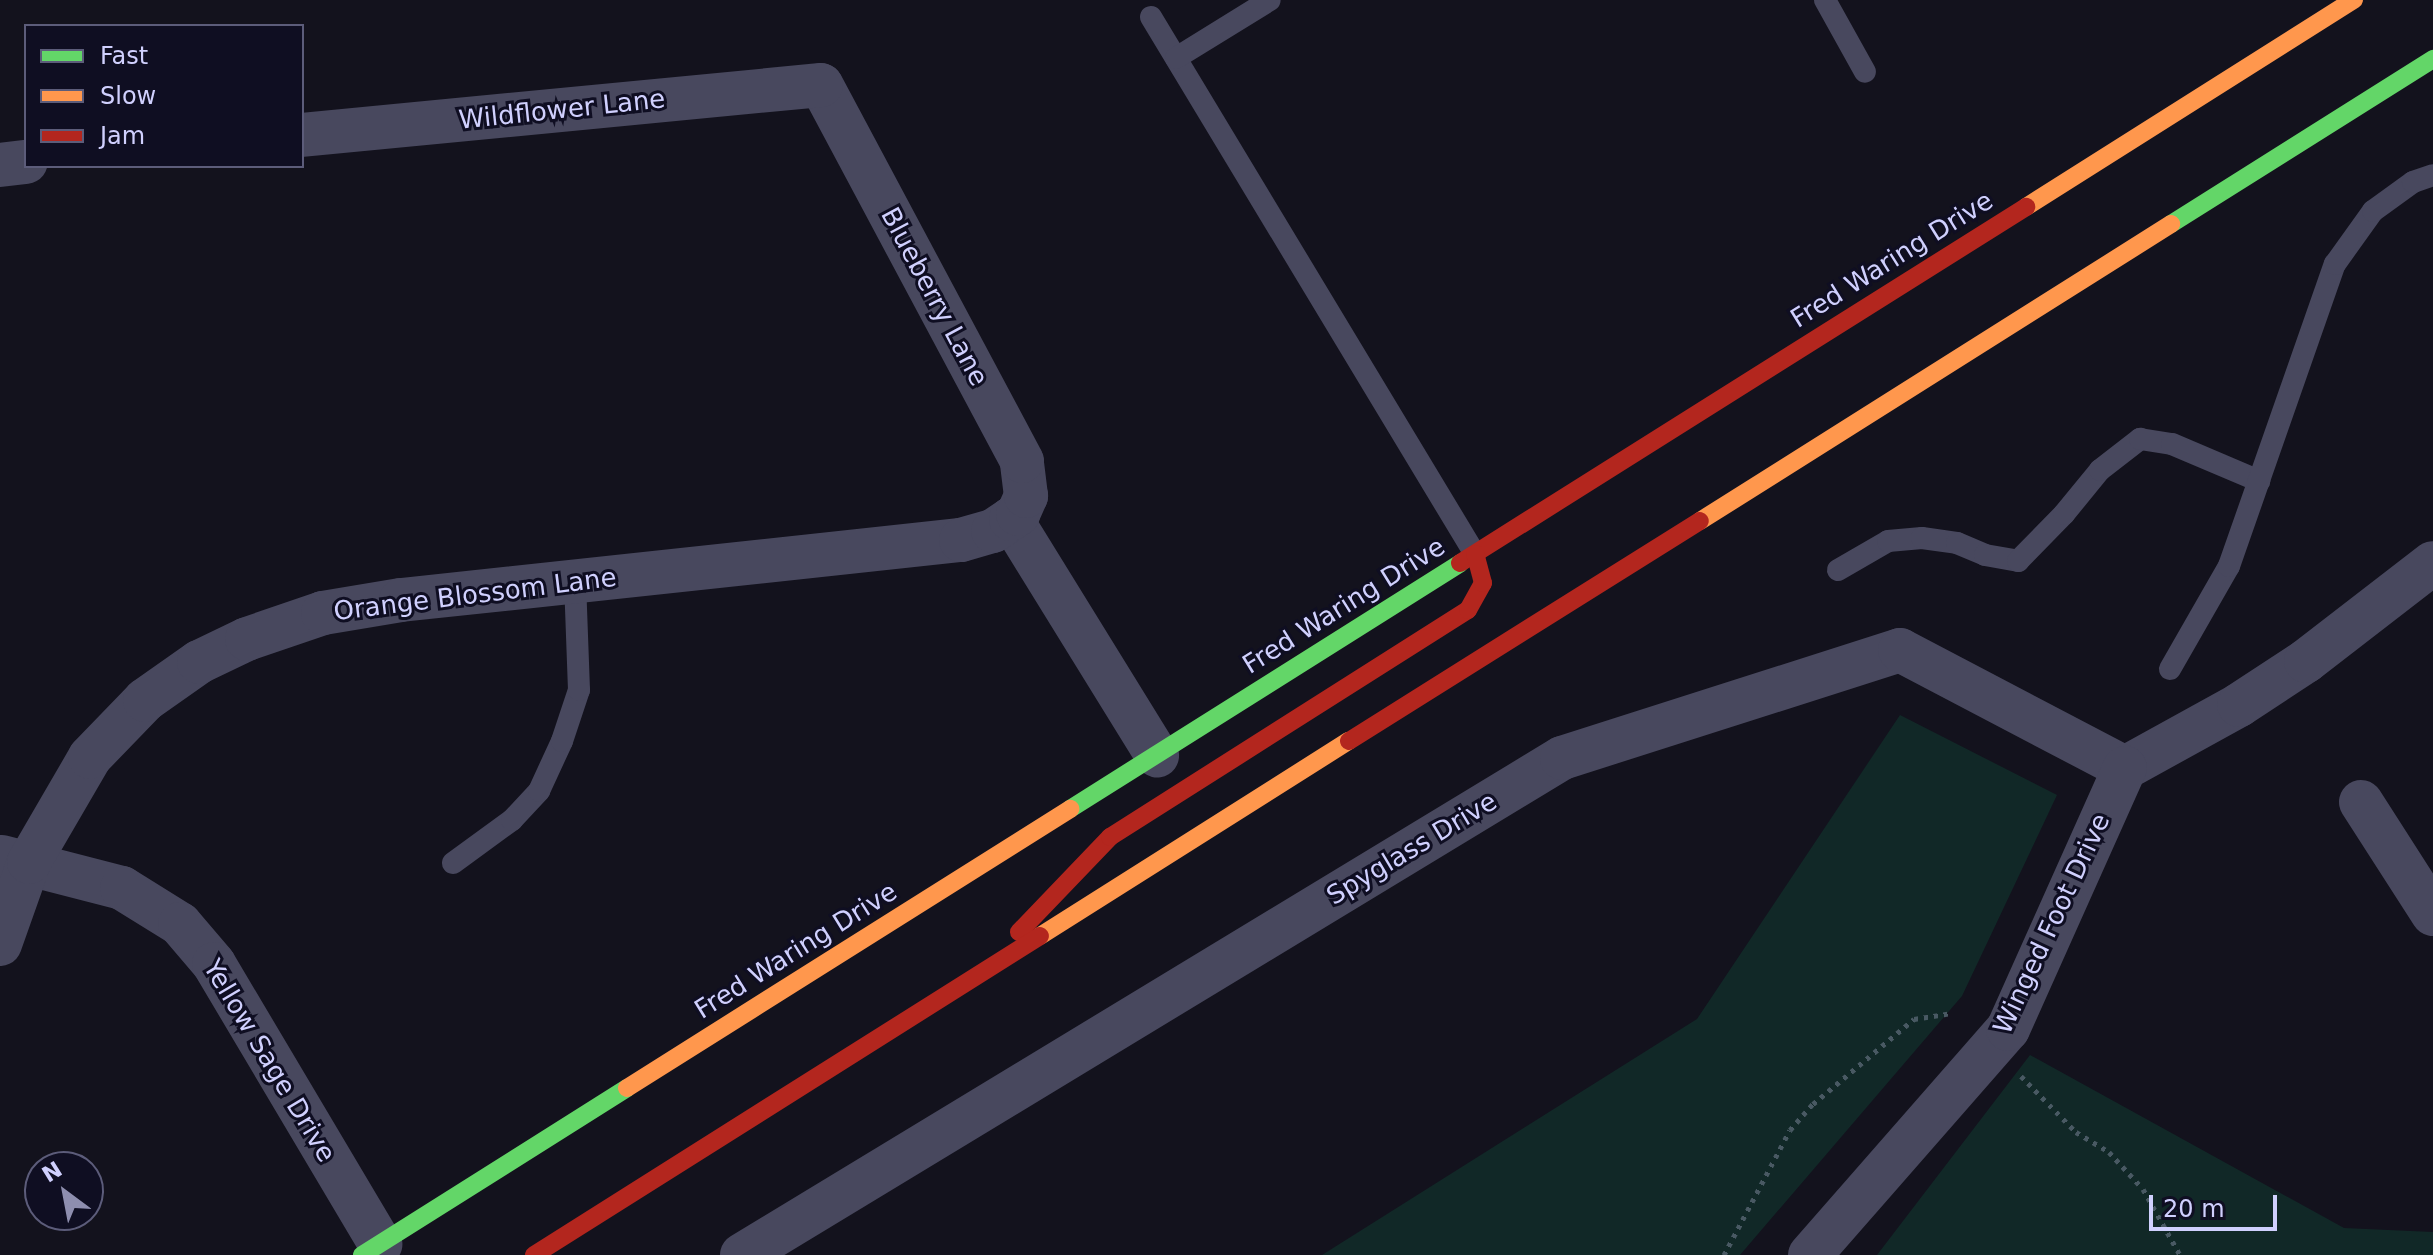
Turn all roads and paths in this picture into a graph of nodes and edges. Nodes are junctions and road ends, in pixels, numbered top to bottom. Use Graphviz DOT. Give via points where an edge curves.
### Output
graph roads {
  1 [pos="1270,0"];
  2 [pos="1825,0"];
  3 [pos="2354,0"];
  4 [pos="1151,17"];
  5 [pos="1176,58"];
  6 [pos="2433,59"];
  7 [pos="1865,72"];
  8 [pos="821,85"];
  9 [pos="304,135"];
  10 [pos="24,162"];
  11 [pos="0,165"];
  12 [pos="2433,175"];
  13 [pos="2259,481"];
  14 [pos="1014,516"];
  15 [pos="1475,554"];
  16 [pos="2433,563"];
  17 [pos="1838,570"];
  18 [pos="575,581"];
  19 [pos="2170,669"];
  20 [pos="1157,755"];
  21 [pos="2125,768"];
  22 [pos="2361,802"];
  23 [pos="15,860"];
  24 [pos="453,863"];
  25 [pos="2433,914"];
  26 [pos="0,944"];
  27 [pos="986,970"];
  28 [pos="1953,1013"];
  29 [pos="2013,1068"];
  30 [pos="375,1251"];
  31 [pos="534,1255"];
  32 [pos="742,1255"];
  33 [pos="1724,1255"];
  34 [pos="1810,1255"];
  35 [pos="2180,1255"];
  1 -- 5 [label="lane"];
  2 -- 7 [label="lane"];
  3 -- 15 [label="main road, Fred Waring Drive"];
  4 -- 5 [label="lane"];
  5 -- 15 [label="lane"];
  6 -- 27 [label="main road"];
  8 -- 9 [label="street, Wildflower Lane"];
  8 -- 14 [label="street, Blueberry Lane" via="1022,461 1026,496"];
  10 -- 11 [label="street"];
  12 -- 13 [label="lane" via="2413,182 2373,211 2335,264"];
  13 -- 17 [label="lane" via="2172,444 2140,439 2100,470 2018,561 1922,538 1888,541"];
  13 -- 19 [label="lane" via="2229,566"];
  14 -- 18 [label="street, Orange Blossom Lane" via="993,531 961,540"];
  14 -- 20 [label="street"];
  15 -- 20 [label="main road, Fred Waring Drive"];
  15 -- 27 [label="main road" via="1483,583 1468,610 1110,837"];
  16 -- 21 [label="street" via="2306,661"];
  18 -- 23 [label="street, Orange Blossom Lane" via="323,613 199,662 145,700 90,757"];
  18 -- 24 [label="lane" via="579,690 562,741 539,791 512,820"];
  20 -- 30 [label="main road, Fred Waring Drive"];
  21 -- 32 [label="street, Spyglass Drive" via="1900,650 1562,758"];
  21 -- 34 [label="street, Winged Foot Drive" via="2008,1029"];
  22 -- 25 [label="street"];
  23 -- 26 [label="street, Orange Blossom Lane"];
  23 -- 30 [label="street, Yellow Sage Drive" via="122,888 180,924 214,964"];
  27 -- 31 [label="main road"];
  28 -- 33 [label="path" via="1914,1019 1813,1104 1790,1130"];
  29 -- 35 [label="path" via="2143,1189"];
}
